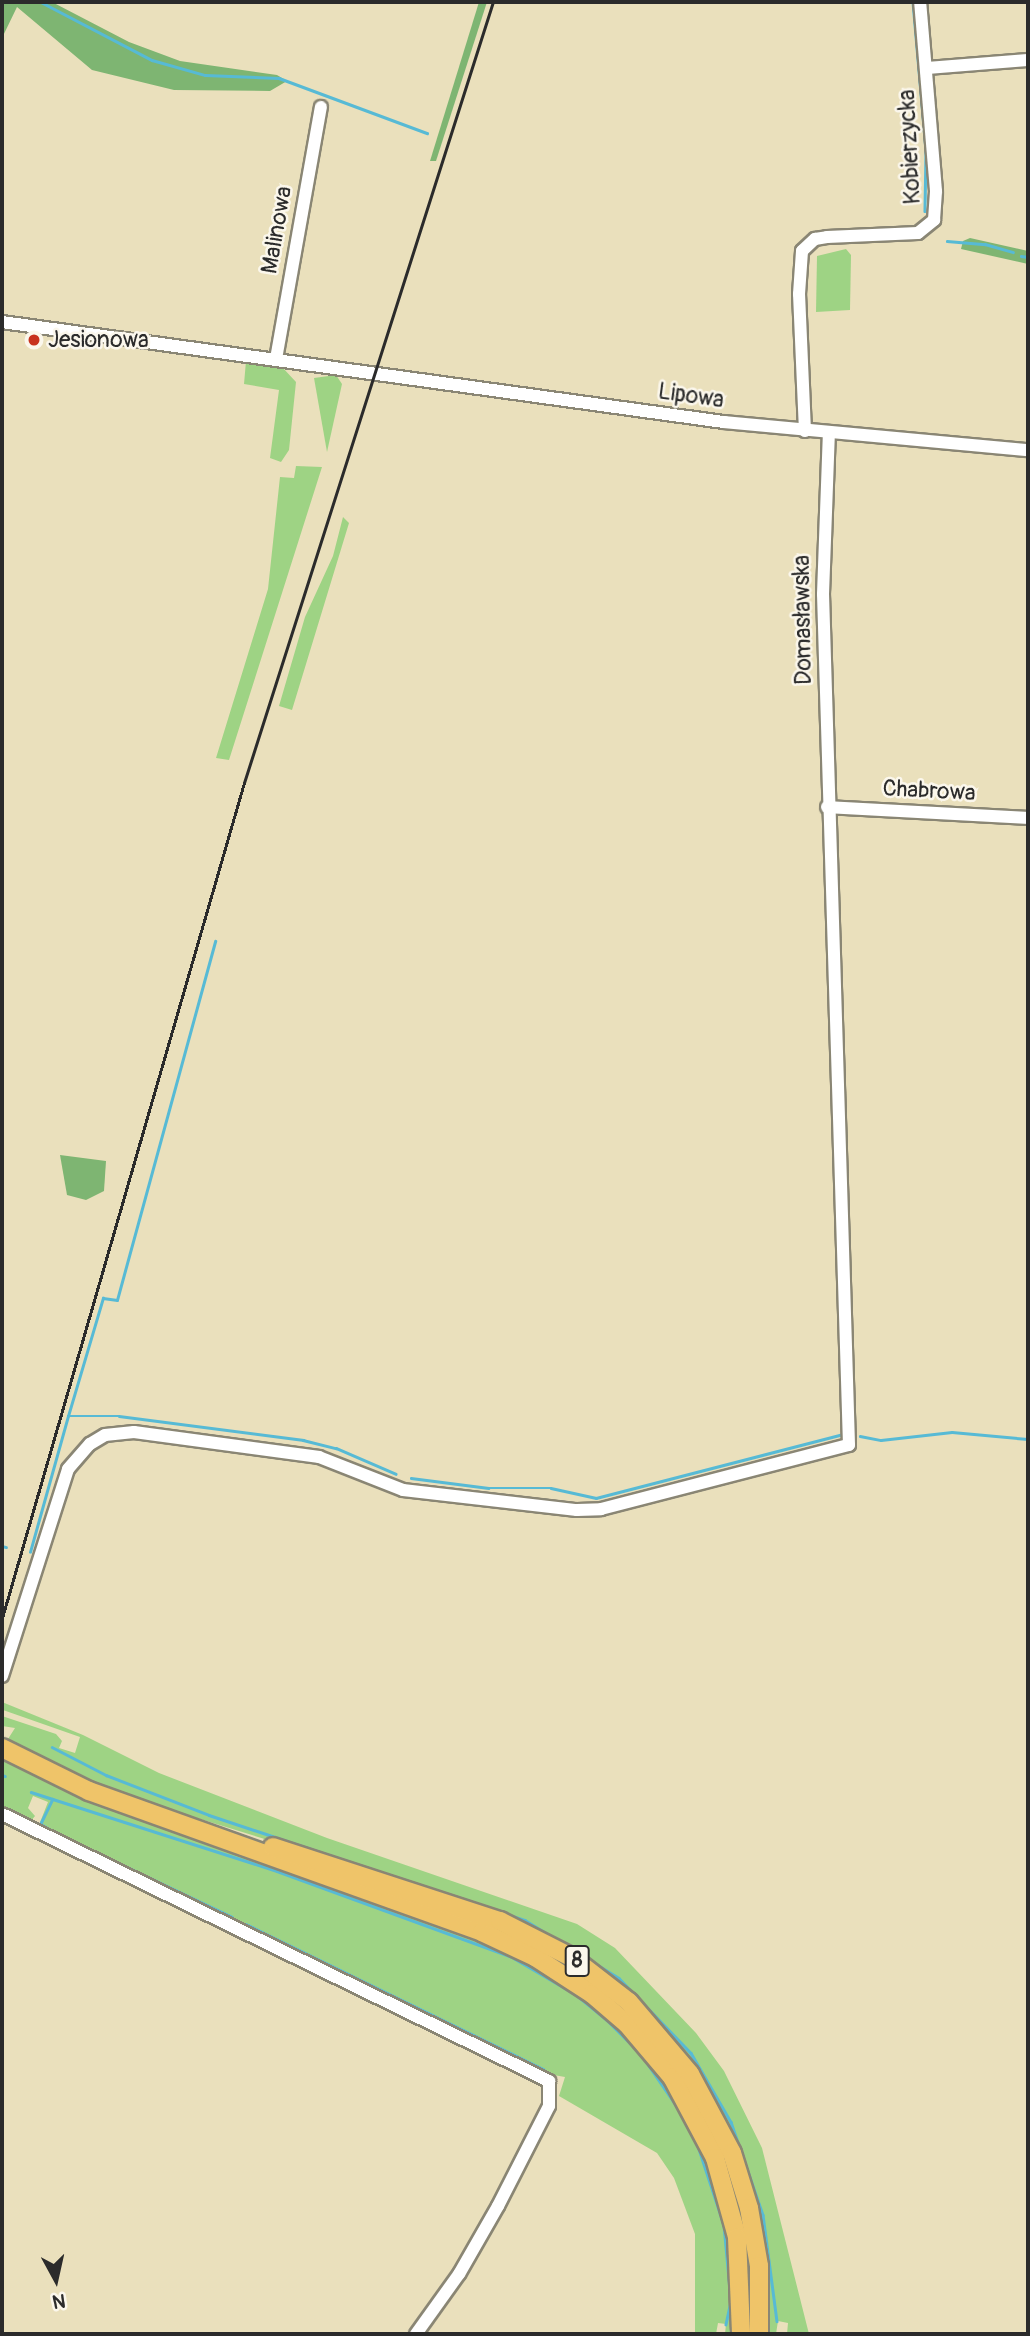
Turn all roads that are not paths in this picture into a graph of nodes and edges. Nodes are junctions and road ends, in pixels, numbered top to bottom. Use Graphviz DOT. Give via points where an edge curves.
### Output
graph roads {
  1 [pos="920,2"];
  2 [pos="1028,60"];
  3 [pos="927,68"];
  4 [pos="321,107"];
  5 [pos="2,322"];
  6 [pos="275,359"];
  7 [pos="805,431"];
  8 [pos="829,433"];
  9 [pos="1028,450"];
  10 [pos="827,807"];
  11 [pos="1028,818"];
  12 [pos="2,1676"];
  13 [pos="3,1749"];
  14 [pos="2,1814"];
  15 [pos="168,1818"];
  16 [pos="416,2334"];
  17 [pos="741,2334"];
  18 [pos="759,2334"];
  1 -- 3 [label="street, Kobierzycka"];
  2 -- 3 [label="street"];
  3 -- 7 [label="street, Kobierzycka" via="936,191 930,226 918,233 815,239 802,251 799,294"];
  4 -- 6 [label="street, Malinowa"];
  5 -- 6 [label="street"];
  6 -- 7 [label="street, Lipowa"];
  7 -- 8 [label="street, Lipowa"];
  8 -- 9 [label="street, Lipowa"];
  8 -- 10 [label="street, Domasławska" via="822,594"];
  10 -- 11 [label="street, Chabrowa"];
  10 -- 12 [label="street, Domasławska" via="849,1445 601,1508 577,1510 403,1490 319,1457 134,1432 105,1435 90,1444 68,1469"];
  13 -- 15 [label="highway, 8" via="67,1782"];
  14 -- 16 [label="street" via="548,2081 549,2106 498,2206 459,2274"];
  15 -- 17 [label="highway, 8" via="482,1932 568,1976 627,2024 672,2077 715,2158 737,2237"];
  15 -- 18 [label="highway, 8" via="426,1893 500,1920 570,1957 629,2002 690,2074 732,2153 758,2256"];
}
